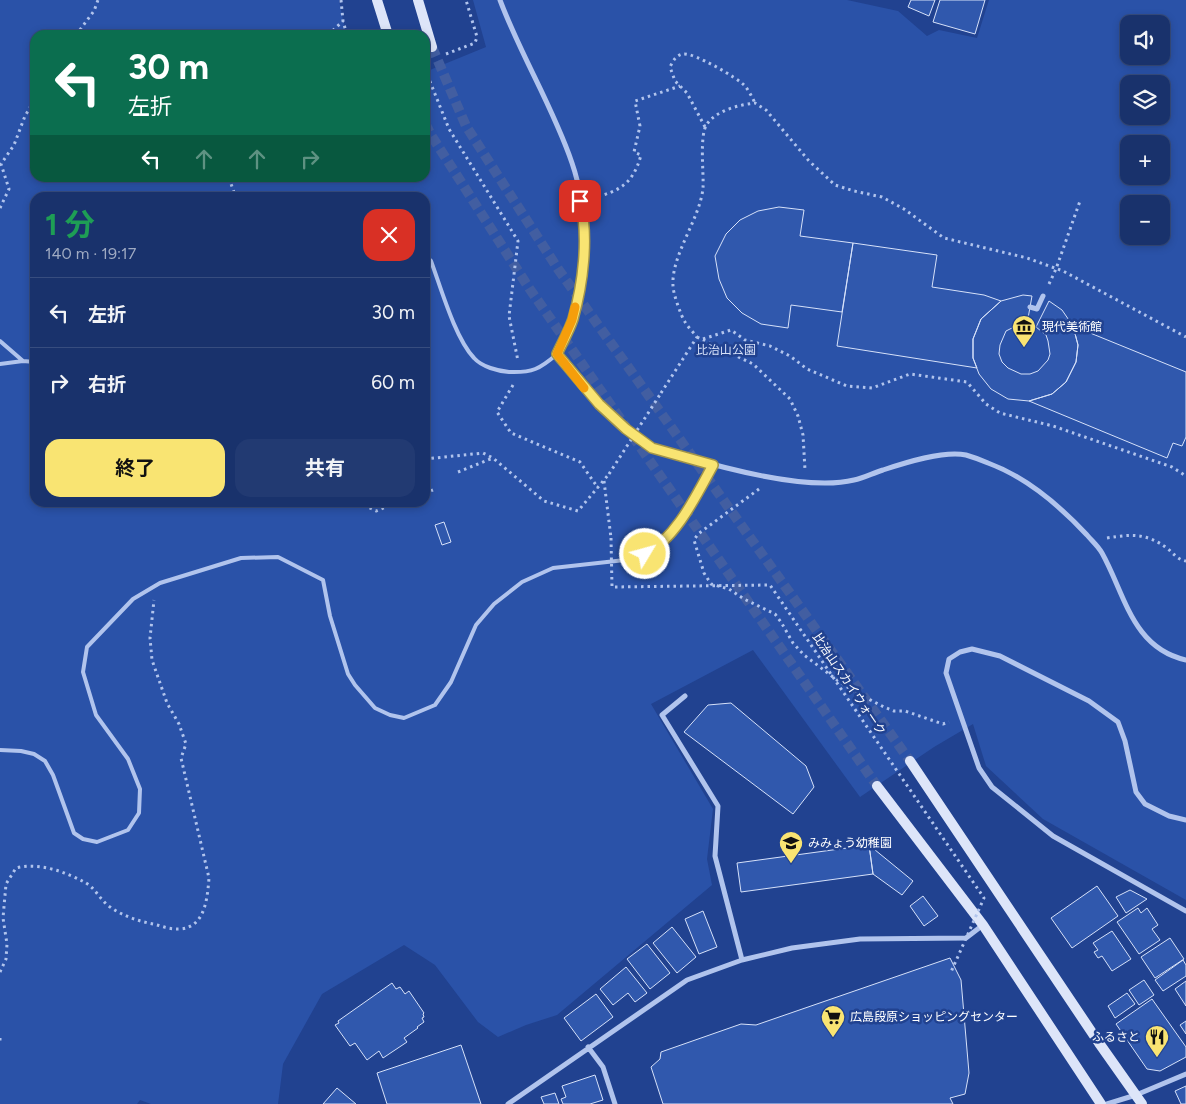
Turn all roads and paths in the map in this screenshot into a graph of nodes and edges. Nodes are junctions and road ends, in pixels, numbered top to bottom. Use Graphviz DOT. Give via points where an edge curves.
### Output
graph roads {
  1 [pos="98,0"];
  2 [pos="341,0"];
  3 [pos="377,0"];
  4 [pos="418,0"];
  5 [pos="466,0"];
  6 [pos="500,0"];
  7 [pos="343,21"];
  8 [pos="80,30"];
  9 [pos="333,30"];
  10 [pos="346,30"];
  11 [pos="386,30"];
  12 [pos="427,30"];
  13 [pos="430,40"];
  14 [pos="432,47"];
  15 [pos="444,55"];
  16 [pos="430,82"];
  17 [pos="680,86"];
  18 [pos="755,103"];
  19 [pos="30,108"];
  20 [pos="705,127"];
  21 [pos="596,197"];
  22 [pos="1080,201"];
  23 [pos="0,208"];
  24 [pos="430,260"];
  25 [pos="1056,269"];
  26 [pos="1053,276"];
  27 [pos="1043,296"];
  28 [pos="1030,307"];
  29 [pos="1186,336"];
  30 [pos="697,337"];
  31 [pos="702,340"];
  32 [pos="0,341"];
  33 [pos="557,354"];
  34 [pos="23,361"];
  35 [pos="30,362"];
  36 [pos="0,364"];
  37 [pos="520,372"];
  38 [pos="430,458"];
  39 [pos="493,458"];
  40 [pos="713,465"];
  41 [pos="458,472"];
  42 [pos="771,476"];
  43 [pos="1186,476"];
  44 [pos="604,481"];
  45 [pos="805,481"];
  46 [pos="598,488"];
  47 [pos="433,490"];
  48 [pos="430,491"];
  49 [pos="368,507"];
  50 [pos="386,507"];
  51 [pos="1117,536"];
  52 [pos="1186,561"];
  53 [pos="1186,660"];
  54 [pos="685,696"];
  55 [pos="962,718"];
  56 [pos="0,750"];
  57 [pos="910,761"];
  58 [pos="877,786"];
  59 [pos="1186,820"];
  60 [pos="1186,911"];
  61 [pos="983,925"];
  62 [pos="742,960"];
  63 [pos="951,972"];
  64 [pos="0,1038"];
  65 [pos="0,1042"];
  66 [pos="588,1047"];
  67 [pos="1186,1074"];
  68 [pos="1139,1099"];
  69 [pos="508,1104"];
  70 [pos="615,1104"];
  71 [pos="1101,1104"];
  72 [pos="1107,1104"];
  1 -- 8 [label="path"];
  2 -- 7 [label="path"];
  3 -- 11 [label="street"];
  4 -- 12 [label="street"];
  5 -- 15 [label="path" via="477,37 475,43"];
  6 -- 33 [label="street" via="573,164 583,213 583,269 572,320"];
  7 -- 9 [label="path"];
  7 -- 10 [label="path"];
  13 -- 14 [label="street"];
  16 -- 37 [label="path" via="449,129 518,242 509,316"];
  17 -- 18 [label="path" via="670,67 674,59 683,54 693,55 744,85"];
  17 -- 20 [label="path"];
  17 -- 21 [label="path" via="635,101 640,126 634,152 640,155 636,170 626,185"];
  18 -- 20 [label="path" via="724,111"];
  18 -- 25 [label="path" via="766,110 809,161 835,185 882,197 944,238 1027,258"];
  19 -- 23 [label="path" via="14,146 1,164 9,189"];
  20 -- 30 [label="path" via="703,189 675,269 673,286 684,322"];
  22 -- 25 [label="path"];
  24 -- 37 [label="lane" via="458,332 475,360 497,371"];
  25 -- 26 [label="path"];
  25 -- 29 [label="path"];
  27 -- 28 [label="street" via="1037,309"];
  30 -- 31 [label="path"];
  30 -- 44 [label="path, bridge"];
  31 -- 43 [label="path" via="731,330 745,340 770,346 807,369 847,386 872,388 910,374 967,382 986,404 1000,412 1053,426 1172,467"];
  31 -- 45 [label="path" via="753,364 790,399 803,435"];
  32 -- 34 [label="lane"];
  33 -- 37 [label="lane" via="541,368"];
  33 -- 40 [label="street" via="599,404 632,434 652,448"];
  34 -- 35 [label="lane"];
  34 -- 36 [label="lane"];
  37 -- 46 [label="path" via="497,412 506,426 511,433 580,462"];
  38 -- 39 [label="path" via="483,452"];
  39 -- 41 [label="path"];
  39 -- 46 [label="path" via="544,501 578,511"];
  40 -- 42 [label="street"];
  40 -- 56 [label="lane" via="676,525 657,548 634,559 553,568 522,582 494,604 476,625 451,682 434,705 404,718 374,708 348,674 323,580 278,557 241,558 160,583 133,599 87,647 83,672 96,715 128,759 140,789 139,813 128,830 98,842 74,833 45,761 34,754"];
  42 -- 45 [label="street"];
  42 -- 55 [label="path" via="758,491 694,540 704,573 711,584 729,589 744,600 775,614 804,655 870,700 894,711 905,711 943,724"];
  44 -- 46 [label="path"];
  44 -- 63 [label="path, 比治山スカイウォーク, bridge" via="611,538 612,587 770,585 984,898"];
  45 -- 53 [label="street" via="831,484 854,480 935,456 964,455 990,463 1051,500 1075,523 1101,552 1120,596 1146,639 1165,654"];
  47 -- 48 [label="path"];
  49 -- 50 [label="path" via="376,511"];
  51 -- 52 [label="path" via="1144,535"];
  54 -- 62 [label="street" via="662,715 718,806 714,856"];
  55 -- 59 [label="street" via="946,673 948,659 972,650 1000,656 1089,701 1118,722 1136,792 1145,804"];
  55 -- 60 [label="street" via="979,768 992,787 1053,836"];
  57 -- 68 [label="street"];
  58 -- 61 [label="street"];
  61 -- 62 [label="street" via="966,938 860,940 792,948"];
  61 -- 71 [label="street"];
  62 -- 66 [label="street" via="687,980"];
  64 -- 65 [label="path"];
  66 -- 69 [label="street"];
  66 -- 70 [label="street" via="603,1067"];
  67 -- 68 [label="street"];
  68 -- 72 [label="street"];
}
